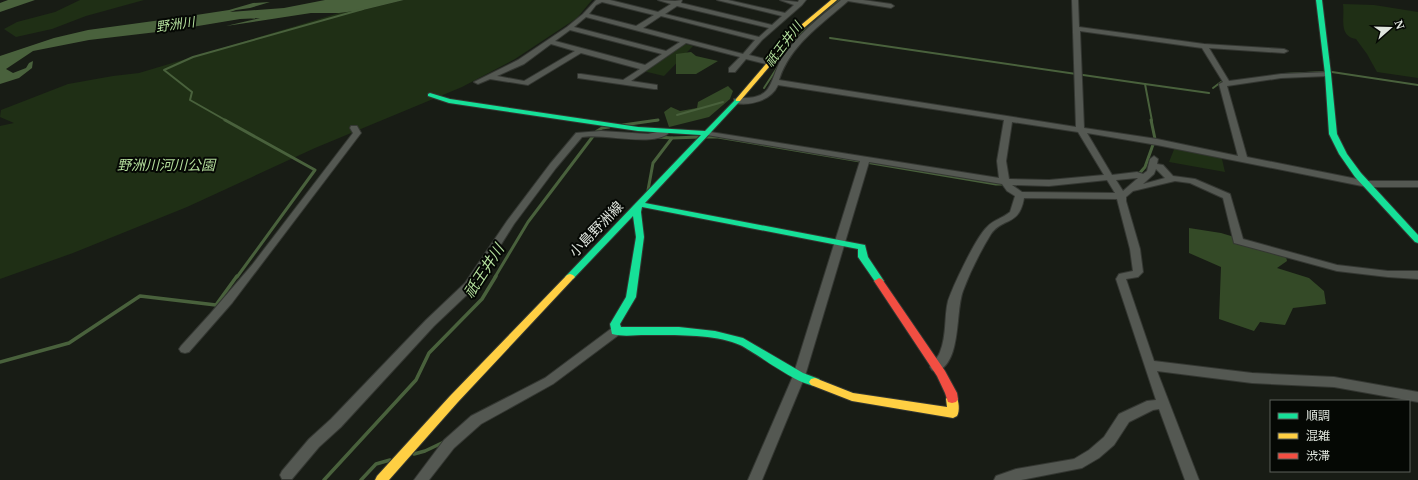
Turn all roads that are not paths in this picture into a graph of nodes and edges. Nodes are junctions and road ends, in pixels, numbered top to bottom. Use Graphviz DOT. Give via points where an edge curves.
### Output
graph roads {
  1 [pos="601,0"];
  2 [pos="661,0"];
  3 [pos="720,0"];
  4 [pos="783,0"];
  5 [pos="834,0"];
  6 [pos="845,0"];
  7 [pos="850,0"];
  8 [pos="1075,0"];
  9 [pos="1319,0"];
  10 [pos="680,2"];
  11 [pos="801,2"];
  12 [pos="891,6"];
  13 [pos="585,14"];
  14 [pos="659,15"];
  15 [pos="787,15"];
  16 [pos="774,27"];
  17 [pos="569,28"];
  18 [pos="638,28"];
  19 [pos="1077,29"];
  20 [pos="760,39"];
  21 [pos="685,40"];
  22 [pos="550,42"];
  23 [pos="1204,46"];
  24 [pos="581,50"];
  25 [pos="1284,51"];
  26 [pos="667,53"];
  27 [pos="745,56"];
  28 [pos="770,63"];
  29 [pos="646,68"];
  30 [pos="732,70"];
  31 [pos="1328,74"];
  32 [pos="581,76"];
  33 [pos="490,77"];
  34 [pos="478,82"];
  35 [pos="775,82"];
  36 [pos="624,83"];
  37 [pos="1227,83"];
  38 [pos="654,87"];
  39 [pos="430,95"];
  40 [pos="737,101"];
  41 [pos="1009,118"];
  42 [pos="588,122"];
  43 [pos="354,128"];
  44 [pos="1080,129"];
  45 [pos="666,132"];
  46 [pos="707,133"];
  47 [pos="579,135"];
  48 [pos="1243,158"];
  49 [pos="865,160"];
  50 [pos="1109,177"];
  51 [pos="1144,177"];
  52 [pos="1171,179"];
  53 [pos="1005,182"];
  54 [pos="1367,184"];
  55 [pos="1418,184"];
  56 [pos="1130,190"];
  57 [pos="1020,195"];
  58 [pos="639,204"];
  59 [pos="1418,240"];
  60 [pos="840,242"];
  61 [pos="1418,275"];
  62 [pos="616,331"];
  63 [pos="185,349"];
  64 [pos="1149,365"];
  65 [pos="936,367"];
  66 [pos="800,376"];
  67 [pos="1418,397"];
  68 [pos="1164,404"];
  69 [pos="288,475"];
  70 [pos="381,480"];
  71 [pos="421,480"];
  72 [pos="755,480"];
  73 [pos="1001,480"];
  74 [pos="1192,480"];
  1 -- 13 [label="street"];
  1 -- 14 [label="street"];
  2 -- 10 [label="street"];
  3 -- 15 [label="street"];
  4 -- 11 [label="street"];
  5 -- 28 [label="street, 小島野洲線" via="797,31"];
  6 -- 35 [label="street" via="806,33 785,61"];
  7 -- 12 [label="street"];
  8 -- 19 [label="street"];
  9 -- 31 [label="street"];
  10 -- 14 [label="street"];
  10 -- 16 [label="street"];
  11 -- 15 [label="street"];
  13 -- 17 [label="street"];
  13 -- 18 [label="street"];
  14 -- 18 [label="street"];
  14 -- 20 [label="street"];
  15 -- 16 [label="street"];
  16 -- 20 [label="street"];
  17 -- 22 [label="street"];
  17 -- 26 [label="street"];
  18 -- 21 [label="street"];
  19 -- 23 [label="street"];
  19 -- 44 [label="street"];
  20 -- 27 [label="street"];
  21 -- 26 [label="street"];
  21 -- 27 [label="street"];
  22 -- 24 [label="street"];
  22 -- 33 [label="street" via="521,62"];
  23 -- 25 [label="street"];
  23 -- 37 [label="street"];
  24 -- 29 [label="street"];
  24 -- 33 [label="street" via="526,83"];
  26 -- 29 [label="street"];
  27 -- 28 [label="street"];
  27 -- 30 [label="street"];
  28 -- 40 [label="street, 小島野洲線"];
  29 -- 36 [label="street"];
  31 -- 37 [label="street" via="1287,75"];
  31 -- 54 [label="street" via="1333,134 1343,154"];
  32 -- 36 [label="street"];
  33 -- 34 [label="street"];
  35 -- 40 [label="street" via="765,95 753,100"];
  35 -- 41 [label="street"];
  36 -- 38 [label="street"];
  37 -- 48 [label="street" via="1223,84 1223,88"];
  39 -- 42 [label="street" via="449,102"];
  40 -- 46 [label="street, 小島野洲線"];
  41 -- 44 [label="street"];
  41 -- 53 [label="street" via="1000,167"];
  42 -- 45 [label="street"];
  42 -- 47 [label="street"];
  43 -- 63 [label="street" via="358,133 337,156 219,313"];
  44 -- 48 [label="street"];
  44 -- 50 [label="street"];
  45 -- 46 [label="street"];
  45 -- 47 [label="street" via="656,137 601,133"];
  46 -- 49 [label="street"];
  46 -- 58 [label="street, 小島野洲線"];
  47 -- 69 [label="street" via="552,166 468,286 314,443"];
  48 -- 54 [label="street"];
  49 -- 53 [label="street"];
  49 -- 60 [label="street"];
  50 -- 51 [label="street"];
  50 -- 53 [label="street" via="1049,183"];
  50 -- 57 [label="street" via="1121,196"];
  51 -- 52 [label="street" via="1151,172 1154,162"];
  51 -- 56 [label="street"];
  52 -- 56 [label="street"];
  52 -- 61 [label="street" via="1192,181 1227,196 1238,241 1336,268"];
  53 -- 57 [label="street"];
  54 -- 55 [label="street"];
  54 -- 59 [label="street"];
  56 -- 64 [label="street" via="1122,196 1121,201 1135,249 1138,272 1123,276 1121,279"];
  57 -- 65 [label="street" via="1016,211 991,226 963,280 954,301 946,351 940,365"];
  58 -- 60 [label="street"];
  58 -- 62 [label="street" via="637,212 640,237 630,297 615,324"];
  58 -- 70 [label="street, 小島野洲線"];
  60 -- 65 [label="street" via="862,246 863,257"];
  60 -- 66 [label="street"];
  62 -- 66 [label="street" via="679,331 715,335 743,342"];
  62 -- 71 [label="street" via="549,381 476,420 449,444"];
  64 -- 67 [label="street" via="1252,378 1334,382"];
  64 -- 68 [label="street"];
  65 -- 66 [label="street" via="951,393 953,413 852,397"];
  66 -- 72 [label="street"];
  68 -- 73 [label="street" via="1151,405 1124,418 1110,441 1077,464"];
  68 -- 74 [label="street"];
}
